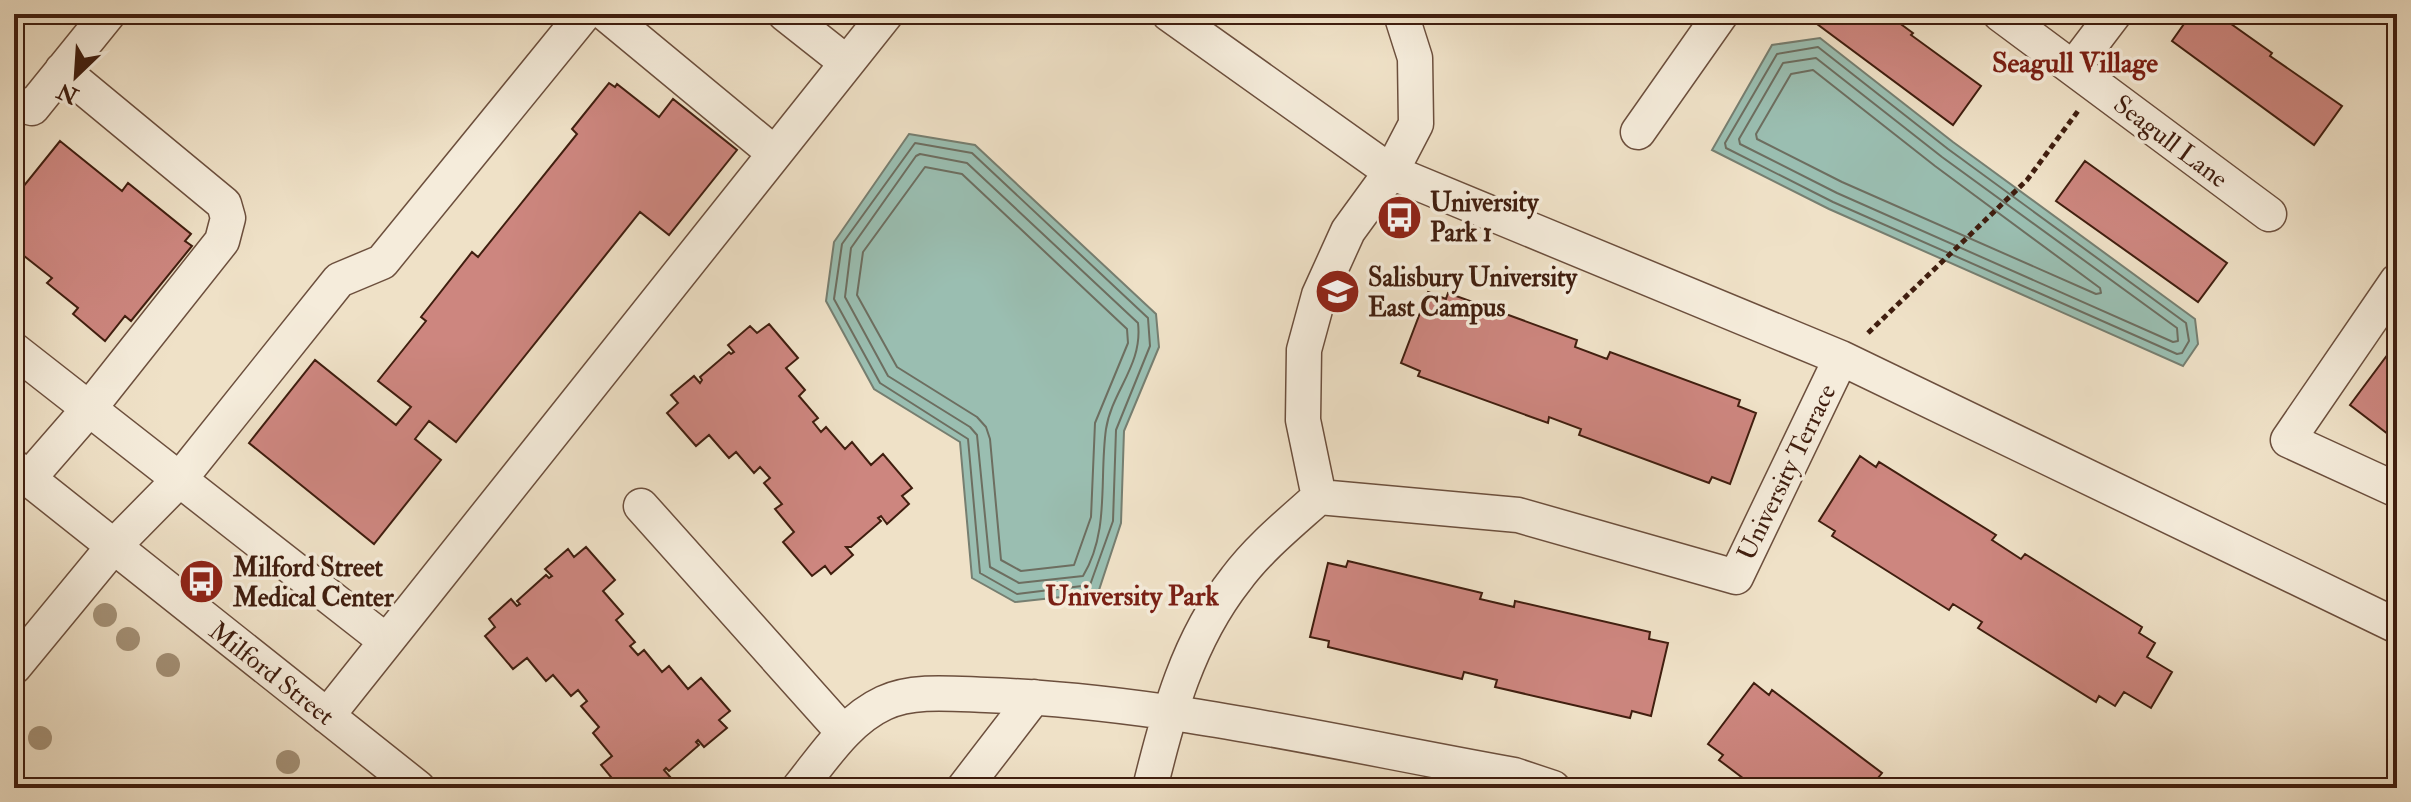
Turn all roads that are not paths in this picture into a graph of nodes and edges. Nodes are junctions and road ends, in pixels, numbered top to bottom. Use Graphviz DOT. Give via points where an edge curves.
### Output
graph roads {
  1 [pos="108,14"];
  2 [pos="584,14"];
  3 [pos="606,14"];
  4 [pos="785,14"];
  5 [pos="886,14"];
  6 [pos="1169,14"];
  7 [pos="1401,14"];
  8 [pos="1721,14"];
  9 [pos="2000,14"];
  10 [pos="2114,14"];
  11 [pos="847,63"];
  12 [pos="62,70"];
  13 [pos="2085,77"];
  14 [pos="14,103"];
  15 [pos="1638,132"];
  16 [pos="774,153"];
  17 [pos="1391,172"];
  18 [pos="2269,214"];
  19 [pos="2397,281"];
  20 [pos="14,350"];
  21 [pos="1841,358"];
  22 [pos="88,410"];
  23 [pos="21,473"];
  24 [pos="179,480"];
  25 [pos="2397,490"];
  26 [pos="1319,497"];
  27 [pos="641,506"];
  28 [pos="113,547"];
  29 [pos="2397,626"];
  30 [pos="386,641"];
  31 [pos="14,667"];
  32 [pos="1034,697"];
  33 [pos="1169,713"];
  34 [pos="327,716"];
  35 [pos="843,732"];
  36 [pos="418,788"];
  37 [pos="799,788"];
  38 [pos="964,788"];
  39 [pos="1150,788"];
  40 [pos="1553,788"];
  1 -- 12 [label="street"];
  2 -- 24 [label="street" via="382,262 339,280"];
  3 -- 16 [label="street"];
  4 -- 11 [label="street"];
  5 -- 11 [label="street"];
  6 -- 17 [label="street"];
  7 -- 17 [label="street" via="1415,58 1416,124"];
  8 -- 15 [label="street"];
  9 -- 13 [label="street, Seagull Lane"];
  10 -- 13 [label="street"];
  11 -- 16 [label="street"];
  12 -- 14 [label="street" via="32,108"];
  12 -- 22 [label="street" via="224,204 228,218 222,241"];
  13 -- 18 [label="street, Seagull Lane"];
  16 -- 30 [label="street"];
  17 -- 21 [label="street"];
  17 -- 26 [label="street" via="1348,231 1319,295 1304,350 1303,420"];
  19 -- 25 [label="street" via="2288,440"];
  20 -- 22 [label="street"];
  21 -- 26 [label="street, University Terrace" via="1736,577 1518,515"];
  21 -- 29 [label="street, University Terrace"];
  22 -- 23 [label="street"];
  22 -- 24 [label="street"];
  23 -- 28 [label="street, Milford Street"];
  24 -- 28 [label="street"];
  24 -- 30 [label="street"];
  26 -- 33 [label="street" via="1235,579 1200,634"];
  27 -- 35 [label="street"];
  28 -- 31 [label="street"];
  28 -- 34 [label="street, Milford Street"];
  30 -- 34 [label="street"];
  32 -- 33 [label="street"];
  32 -- 35 [label="street" via="929,693 885,702"];
  32 -- 38 [label="street"];
  33 -- 39 [label="street"];
  33 -- 40 [label="street" via="1514,775"];
  34 -- 36 [label="street, Milford Street"];
  35 -- 37 [label="street"];
}
